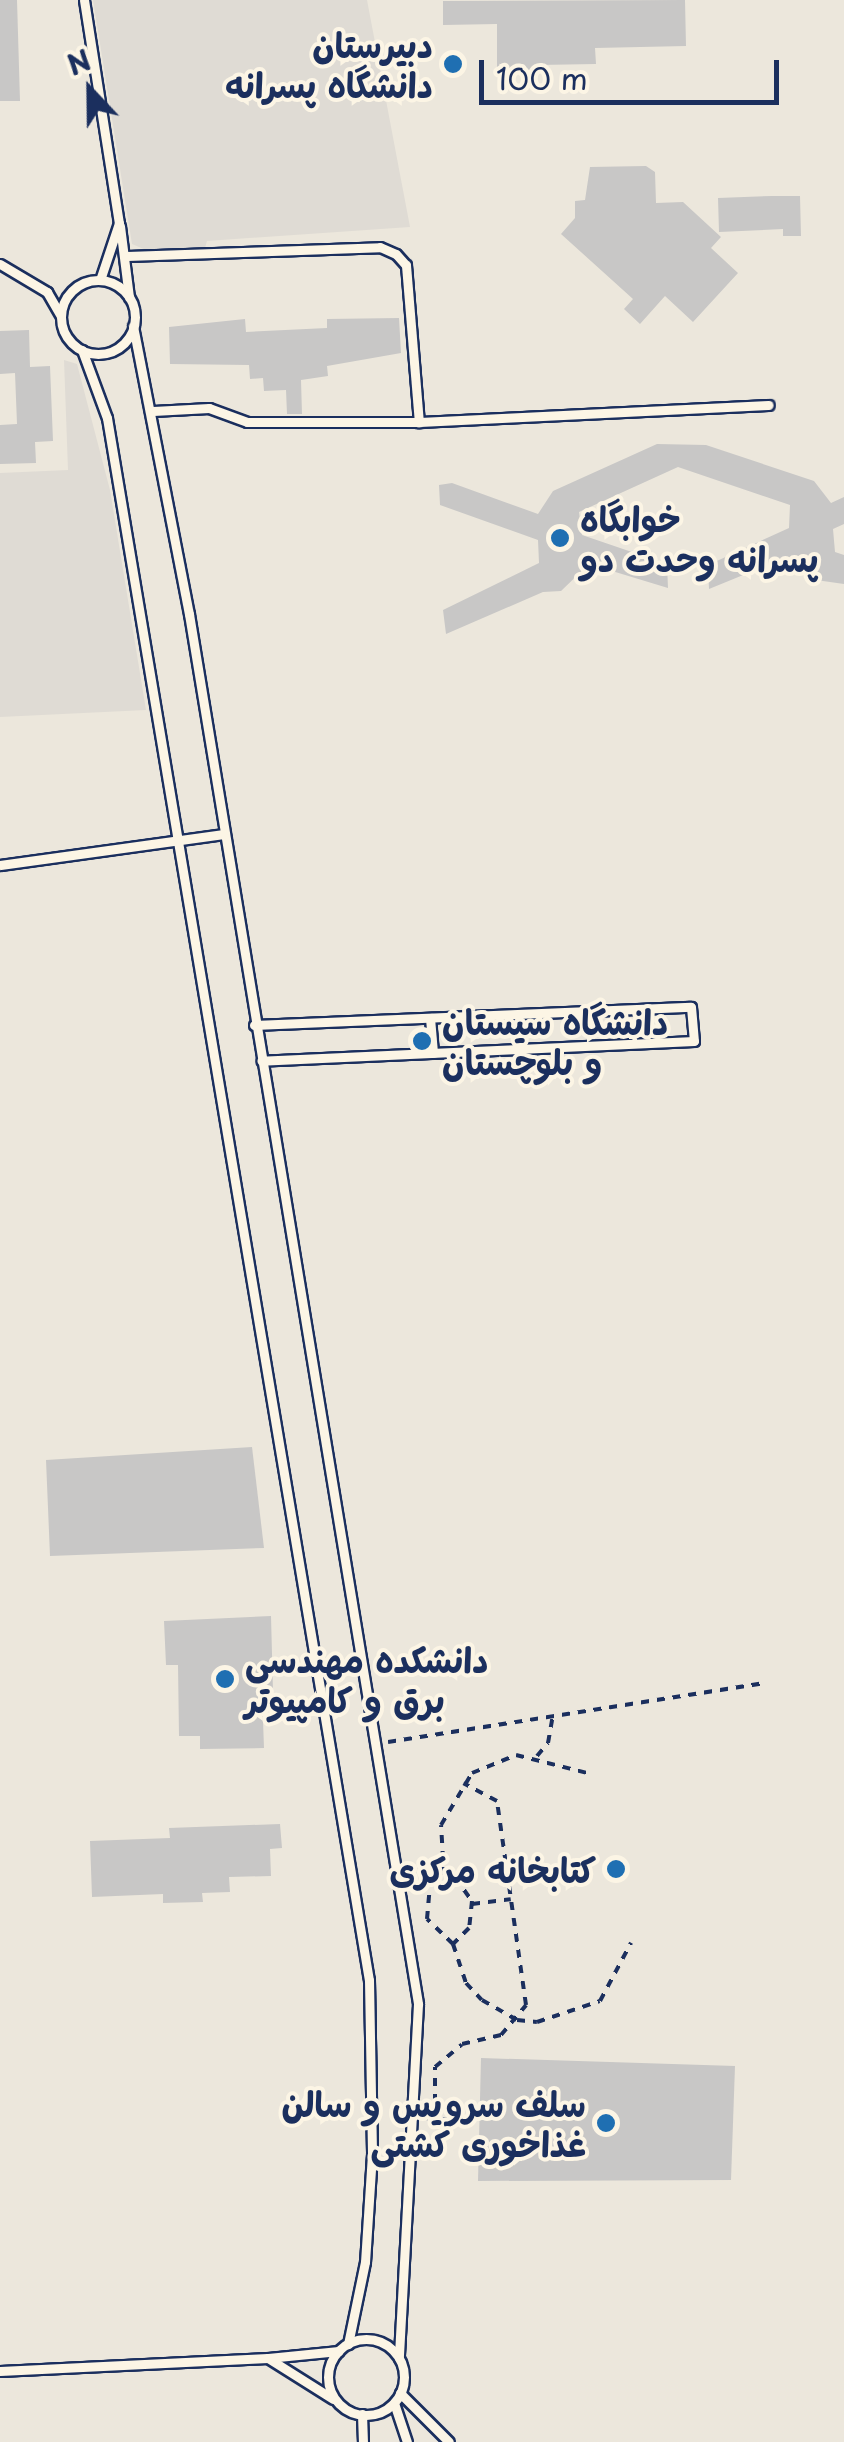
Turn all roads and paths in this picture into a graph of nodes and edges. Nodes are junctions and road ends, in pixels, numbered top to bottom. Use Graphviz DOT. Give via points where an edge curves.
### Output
graph roads {
  1 [pos="84,0"];
  2 [pos="119,223"];
  3 [pos="0,255"];
  4 [pos="128,256"];
  5 [pos="4,265"];
  6 [pos="100,280"];
  7 [pos="130,297"];
  8 [pos="61,316"];
  9 [pos="134,326"];
  10 [pos="82,350"];
  11 [pos="769,406"];
  12 [pos="153,412"];
  13 [pos="419,422"];
  14 [pos="223,834"];
  15 [pos="179,841"];
  16 [pos="0,865"];
  17 [pos="430,1018"];
  18 [pos="254,1025"];
  19 [pos="432,1053"];
  20 [pos="261,1061"];
  21 [pos="764,1683"];
  22 [pos="553,1716"];
  23 [pos="375,1744"];
  24 [pos="537,1756"];
  25 [pos="587,1773"];
  26 [pos="463,1783"];
  27 [pos="444,1875"];
  28 [pos="512,1898"];
  29 [pos="472,1904"];
  30 [pos="631,1942"];
  31 [pos="453,1944"];
  32 [pos="517,2020"];
  33 [pos="414,2118"];
  34 [pos="435,2118"];
  35 [pos="461,2121"];
  36 [pos="348,2344"];
  37 [pos="338,2352"];
  38 [pos="399,2357"];
  39 [pos="268,2358"];
  40 [pos="0,2371"];
  41 [pos="400,2392"];
  42 [pos="337,2402"];
  43 [pos="394,2403"];
  44 [pos="362,2414"];
  45 [pos="363,2442"];
  46 [pos="407,2442"];
  47 [pos="448,2442"];
  1 -- 2 [label="lane"];
  2 -- 4 [label="lane"];
  2 -- 6 [label="lane"];
  3 -- 5 [label="lane"];
  4 -- 7 [label="lane"];
  4 -- 13 [label="lane" via="380,247 396,254 406,265"];
  5 -- 8 [label="lane" via="47,292"];
  6 -- 7 [label="lane"];
  6 -- 8 [label="lane" via="76,287"];
  7 -- 9 [label="lane"];
  8 -- 10 [label="lane" via="64,333"];
  9 -- 10 [label="lane" via="116,349"];
  9 -- 12 [label="lane"];
  10 -- 15 [label="lane" via="107,418"];
  11 -- 13 [label="lane"];
  12 -- 13 [label="lane" via="210,408 247,422"];
  12 -- 14 [label="lane"];
  14 -- 15 [label="lane"];
  14 -- 18 [label="lane"];
  15 -- 16 [label="lane"];
  15 -- 36 [label="lane" via="369,1980 371,2172 365,2262"];
  17 -- 18 [label="lane"];
  17 -- 19 [label="lane"];
  17 -- 19 [label="lane" via="691,1007 694,1041"];
  18 -- 20 [label="lane"];
  19 -- 20 [label="lane"];
  20 -- 23 [label="lane"];
  21 -- 22 [label="path"];
  22 -- 23 [label="path"];
  22 -- 24 [label="path" via="548,1743"];
  23 -- 33 [label="lane" via="418,2004"];
  24 -- 25 [label="path"];
  24 -- 26 [label="path" via="499,1758"];
  26 -- 27 [label="path" via="441,1825"];
  26 -- 28 [label="path" via="498,1801"];
  27 -- 29 [label="path" via="465,1886"];
  27 -- 31 [label="path" via="430,1884 427,1919"];
  28 -- 29 [label="path"];
  28 -- 32 [label="path" via="526,2005"];
  29 -- 31 [label="path" via="469,1928"];
  30 -- 32 [label="path" via="600,2001 563,2018"];
  31 -- 32 [label="path" via="466,1982"];
  32 -- 34 [label="path" via="501,2035 462,2044 436,2067"];
  33 -- 34 [label="path"];
  33 -- 38 [label="lane"];
  34 -- 35 [label="path"];
  36 -- 37 [label="lane"];
  36 -- 38 [label="lane" via="380,2342"];
  37 -- 39 [label="lane"];
  37 -- 42 [label="lane" via="328,2378"];
  38 -- 41 [label="lane"];
  39 -- 40 [label="lane"];
  39 -- 42 [label="lane"];
  41 -- 43 [label="lane"];
  41 -- 47 [label="lane"];
  42 -- 44 [label="lane"];
  43 -- 44 [label="lane"];
  43 -- 46 [label="lane"];
  44 -- 45 [label="lane"];
}
